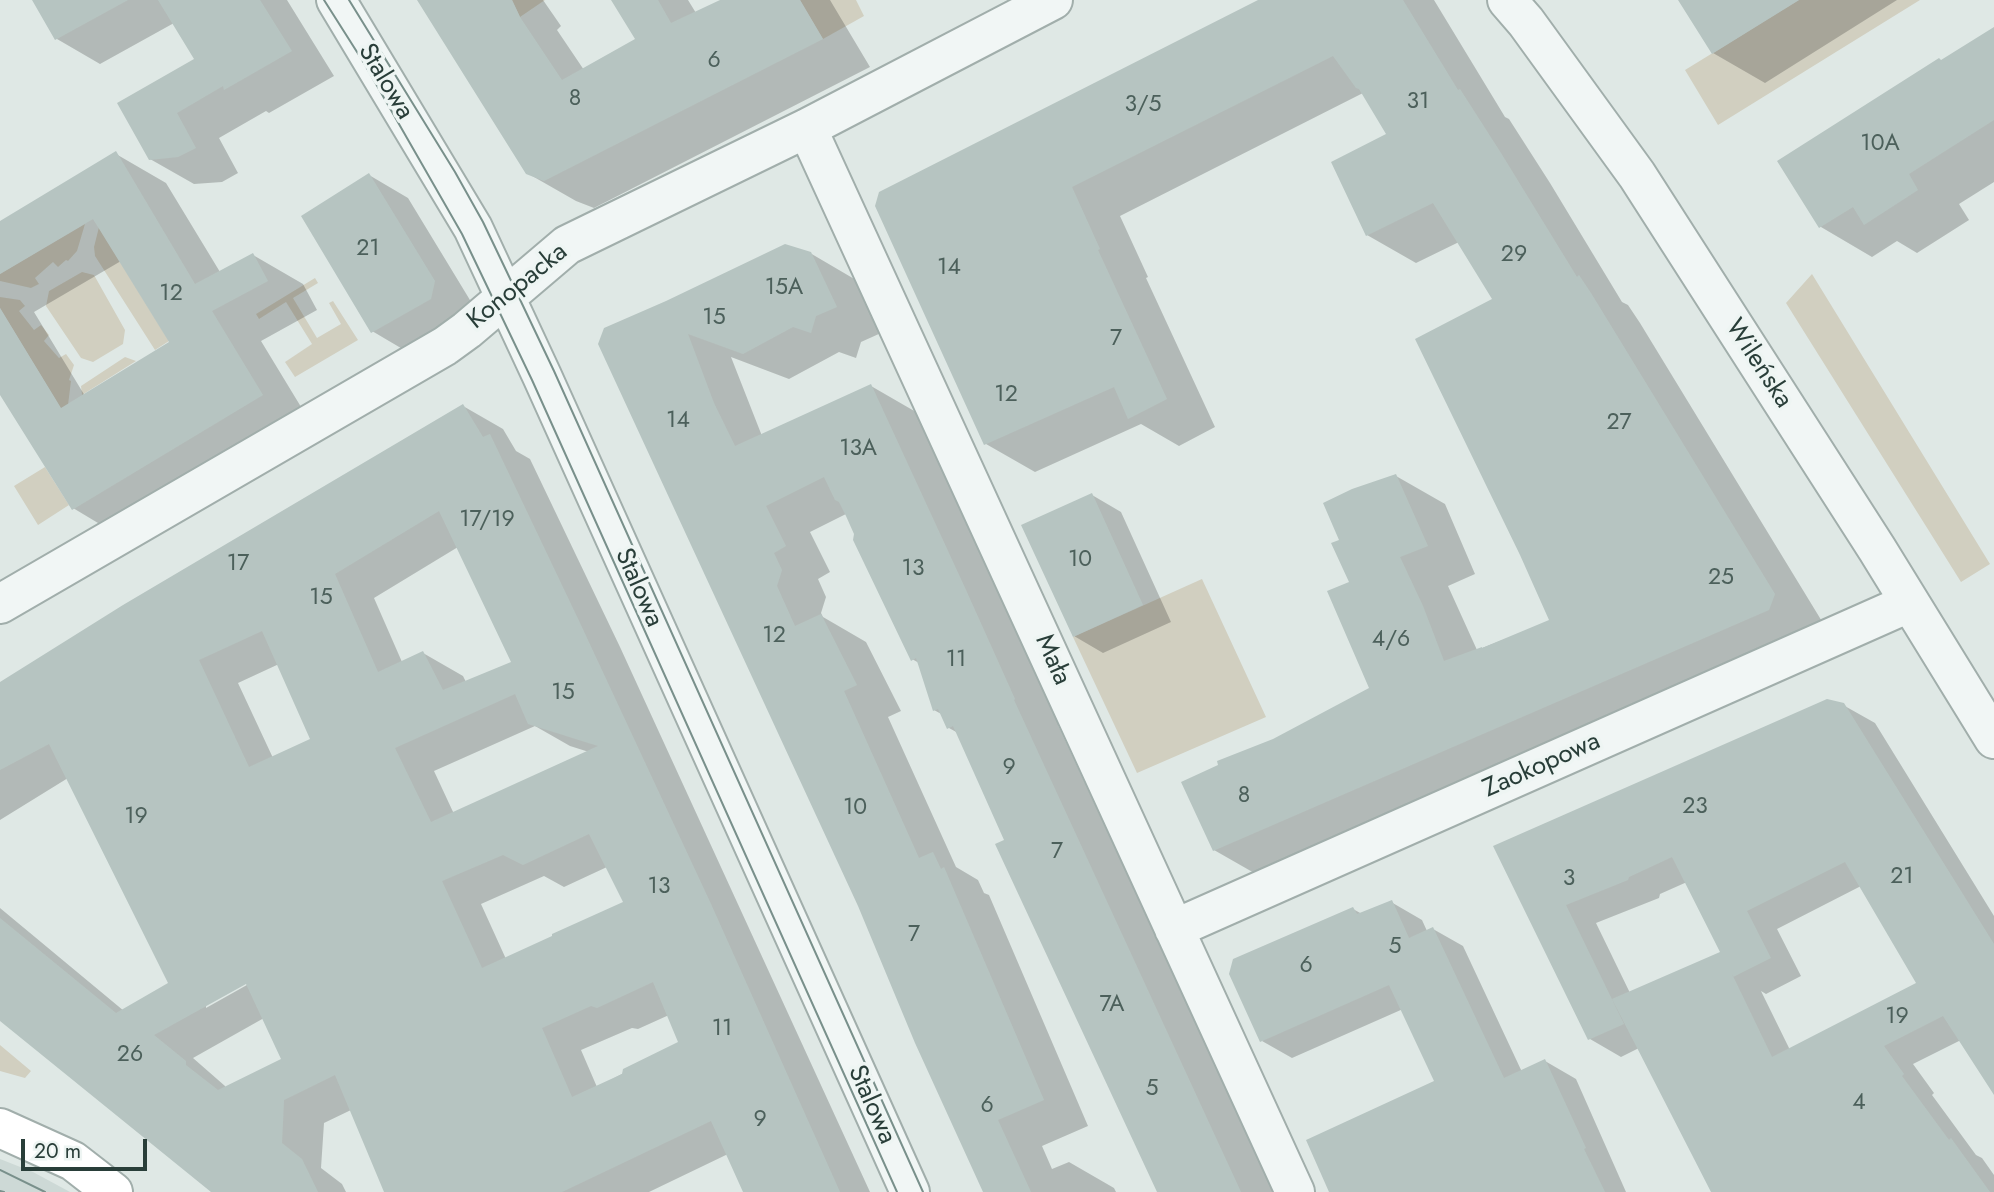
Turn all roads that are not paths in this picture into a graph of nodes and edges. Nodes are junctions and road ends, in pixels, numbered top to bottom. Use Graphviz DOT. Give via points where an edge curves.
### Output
graph roads {
  1 [pos="337,0"];
  2 [pos="1053,0"];
  3 [pos="1507,0"];
  4 [pos="807,128"];
  5 [pos="505,297"];
  6 [pos="1909,603"];
  7 [pos="0,604"];
  8 [pos="1994,739"];
  9 [pos="1174,929"];
  10 [pos="0,1128"];
  11 [pos="113,1192"];
  12 [pos="910,1192"];
  13 [pos="1295,1192"];
  1 -- 5 [label="street, Stalowa" via="472,228"];
  2 -- 4 [label="street, Konopacka"];
  3 -- 6 [label="street, Wileńska" via="1637,175"];
  4 -- 5 [label="street, Konopacka" via="567,245"];
  4 -- 9 [label="street, Mała"];
  5 -- 7 [label="street, Konopacka" via="445,346"];
  5 -- 12 [label="street, Stalowa"];
  6 -- 8 [label="street, Wileńska"];
  6 -- 9 [label="street, Zaokopowa"];
  9 -- 13 [label="street, Mała"];
  10 -- 11 [label="street" via="73,1161"];
}
